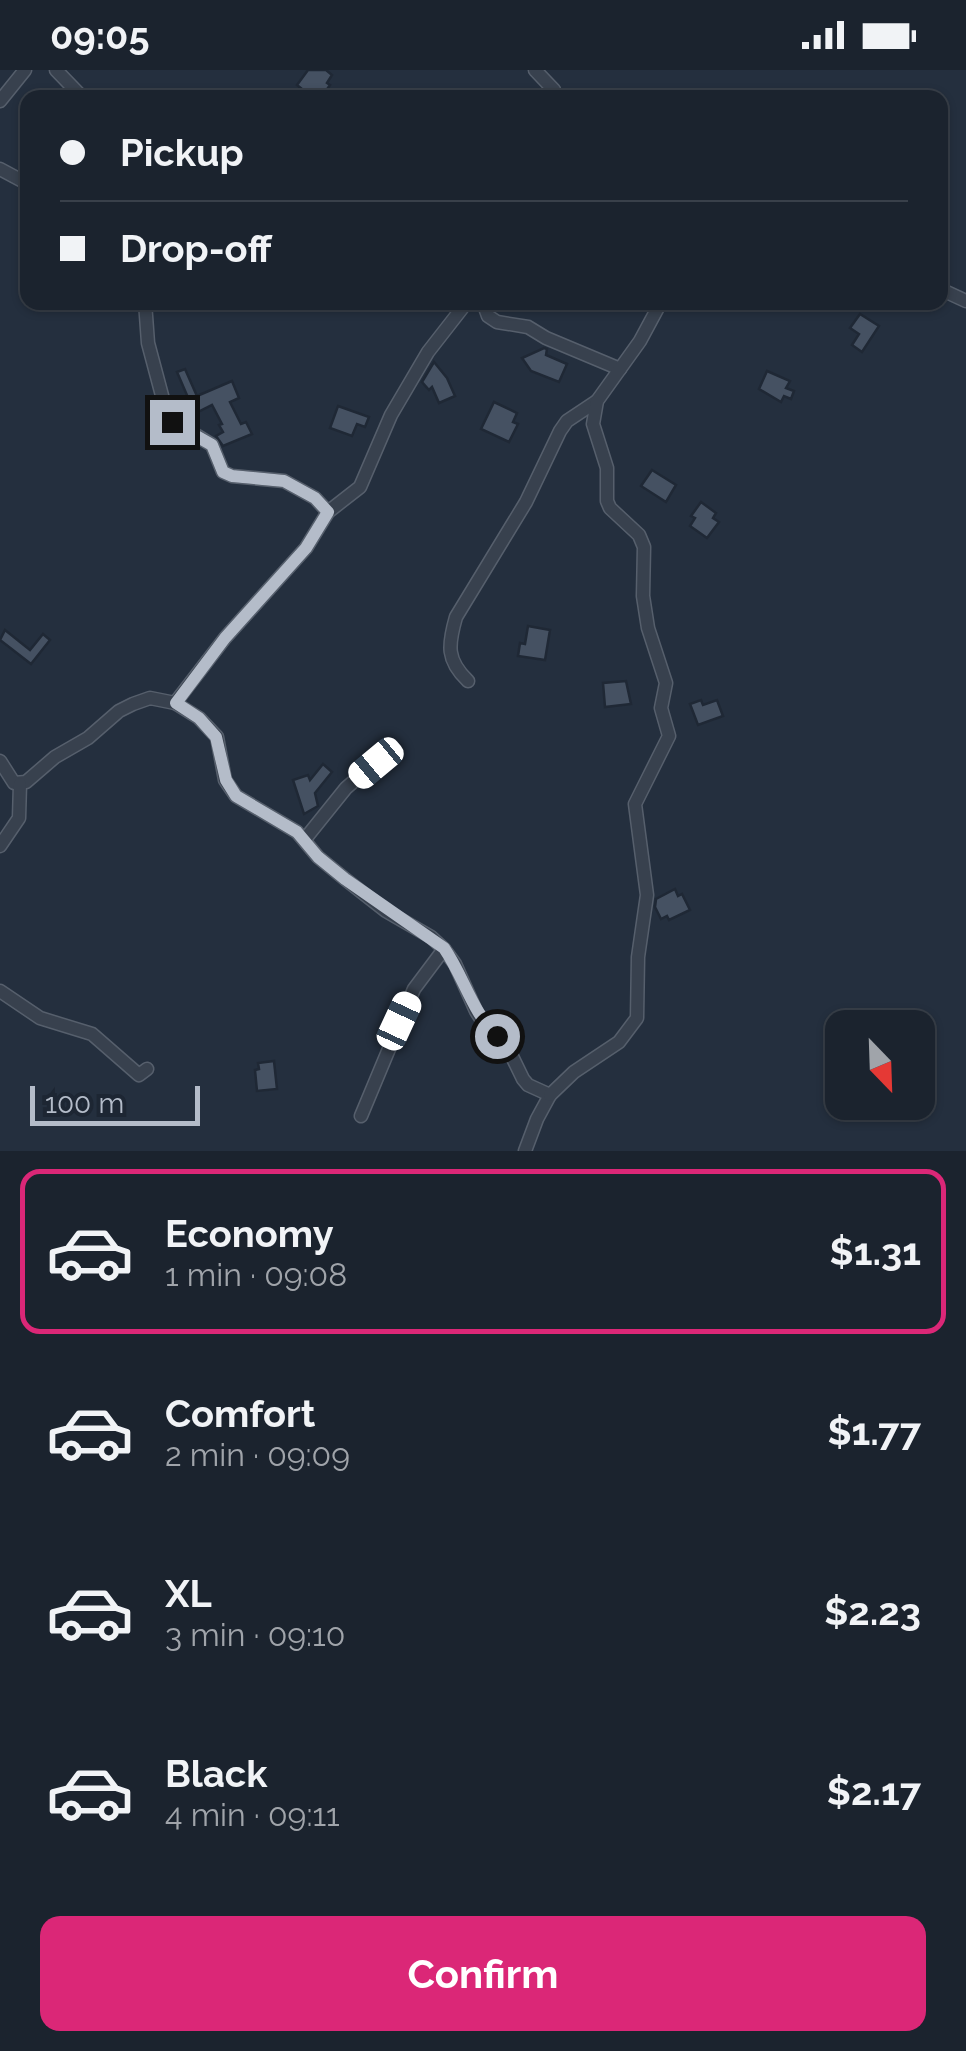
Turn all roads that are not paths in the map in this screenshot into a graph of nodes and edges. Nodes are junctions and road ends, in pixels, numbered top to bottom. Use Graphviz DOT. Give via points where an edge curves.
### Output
graph roads {
  1 [pos="56,70"];
  2 [pos="535,70"];
  3 [pos="23,71"];
  4 [pos="75,90"];
  5 [pos="553,90"];
  6 [pos="0,101"];
  7 [pos="146,310"];
  8 [pos="461,310"];
  9 [pos="485,310"];
  10 [pos="657,310"];
  11 [pos="620,369"];
  12 [pos="597,401"];
  13 [pos="328,512"];
  14 [pos="468,681"];
  15 [pos="176,703"];
  16 [pos="0,760"];
  17 [pos="376,763"];
  18 [pos="20,784"];
  19 [pos="305,839"];
  20 [pos="0,846"];
  21 [pos="444,948"];
  22 [pos="0,991"];
  23 [pos="147,1069"];
  24 [pos="550,1096"];
  25 [pos="361,1116"];
  26 [pos="525,1151"];
  1 -- 4 [label="street"];
  2 -- 5 [label="street"];
  3 -- 6 [label="street"];
  7 -- 13 [label="street" via="168,418 212,445 223,472 284,481"];
  8 -- 13 [label="street" via="428,352 360,487"];
  9 -- 11 [label="street" via="496,322 528,327"];
  10 -- 11 [label="street"];
  11 -- 12 [label="street"];
  12 -- 14 [label="street" via="560,431 456,617 451,654"];
  12 -- 24 [label="street" via="593,424 607,468 607,501 644,547 643,596 666,683 662,708 669,736 634,804 646,895 637,1018 618,1042"];
  13 -- 15 [label="street" via="306,548"];
  15 -- 18 [label="street" via="150,698 119,711"];
  15 -- 19 [label="street" via="216,737 230,789"];
  16 -- 18 [label="street"];
  17 -- 19 [label="street"];
  18 -- 20 [label="street" via="19,818"];
  19 -- 21 [label="street" via="345,879"];
  21 -- 24 [label="street" via="523,1079"];
  21 -- 25 [label="street" via="414,989"];
  22 -- 23 [label="street" via="40,1018 92,1034 139,1074"];
  24 -- 26 [label="street"];
}
